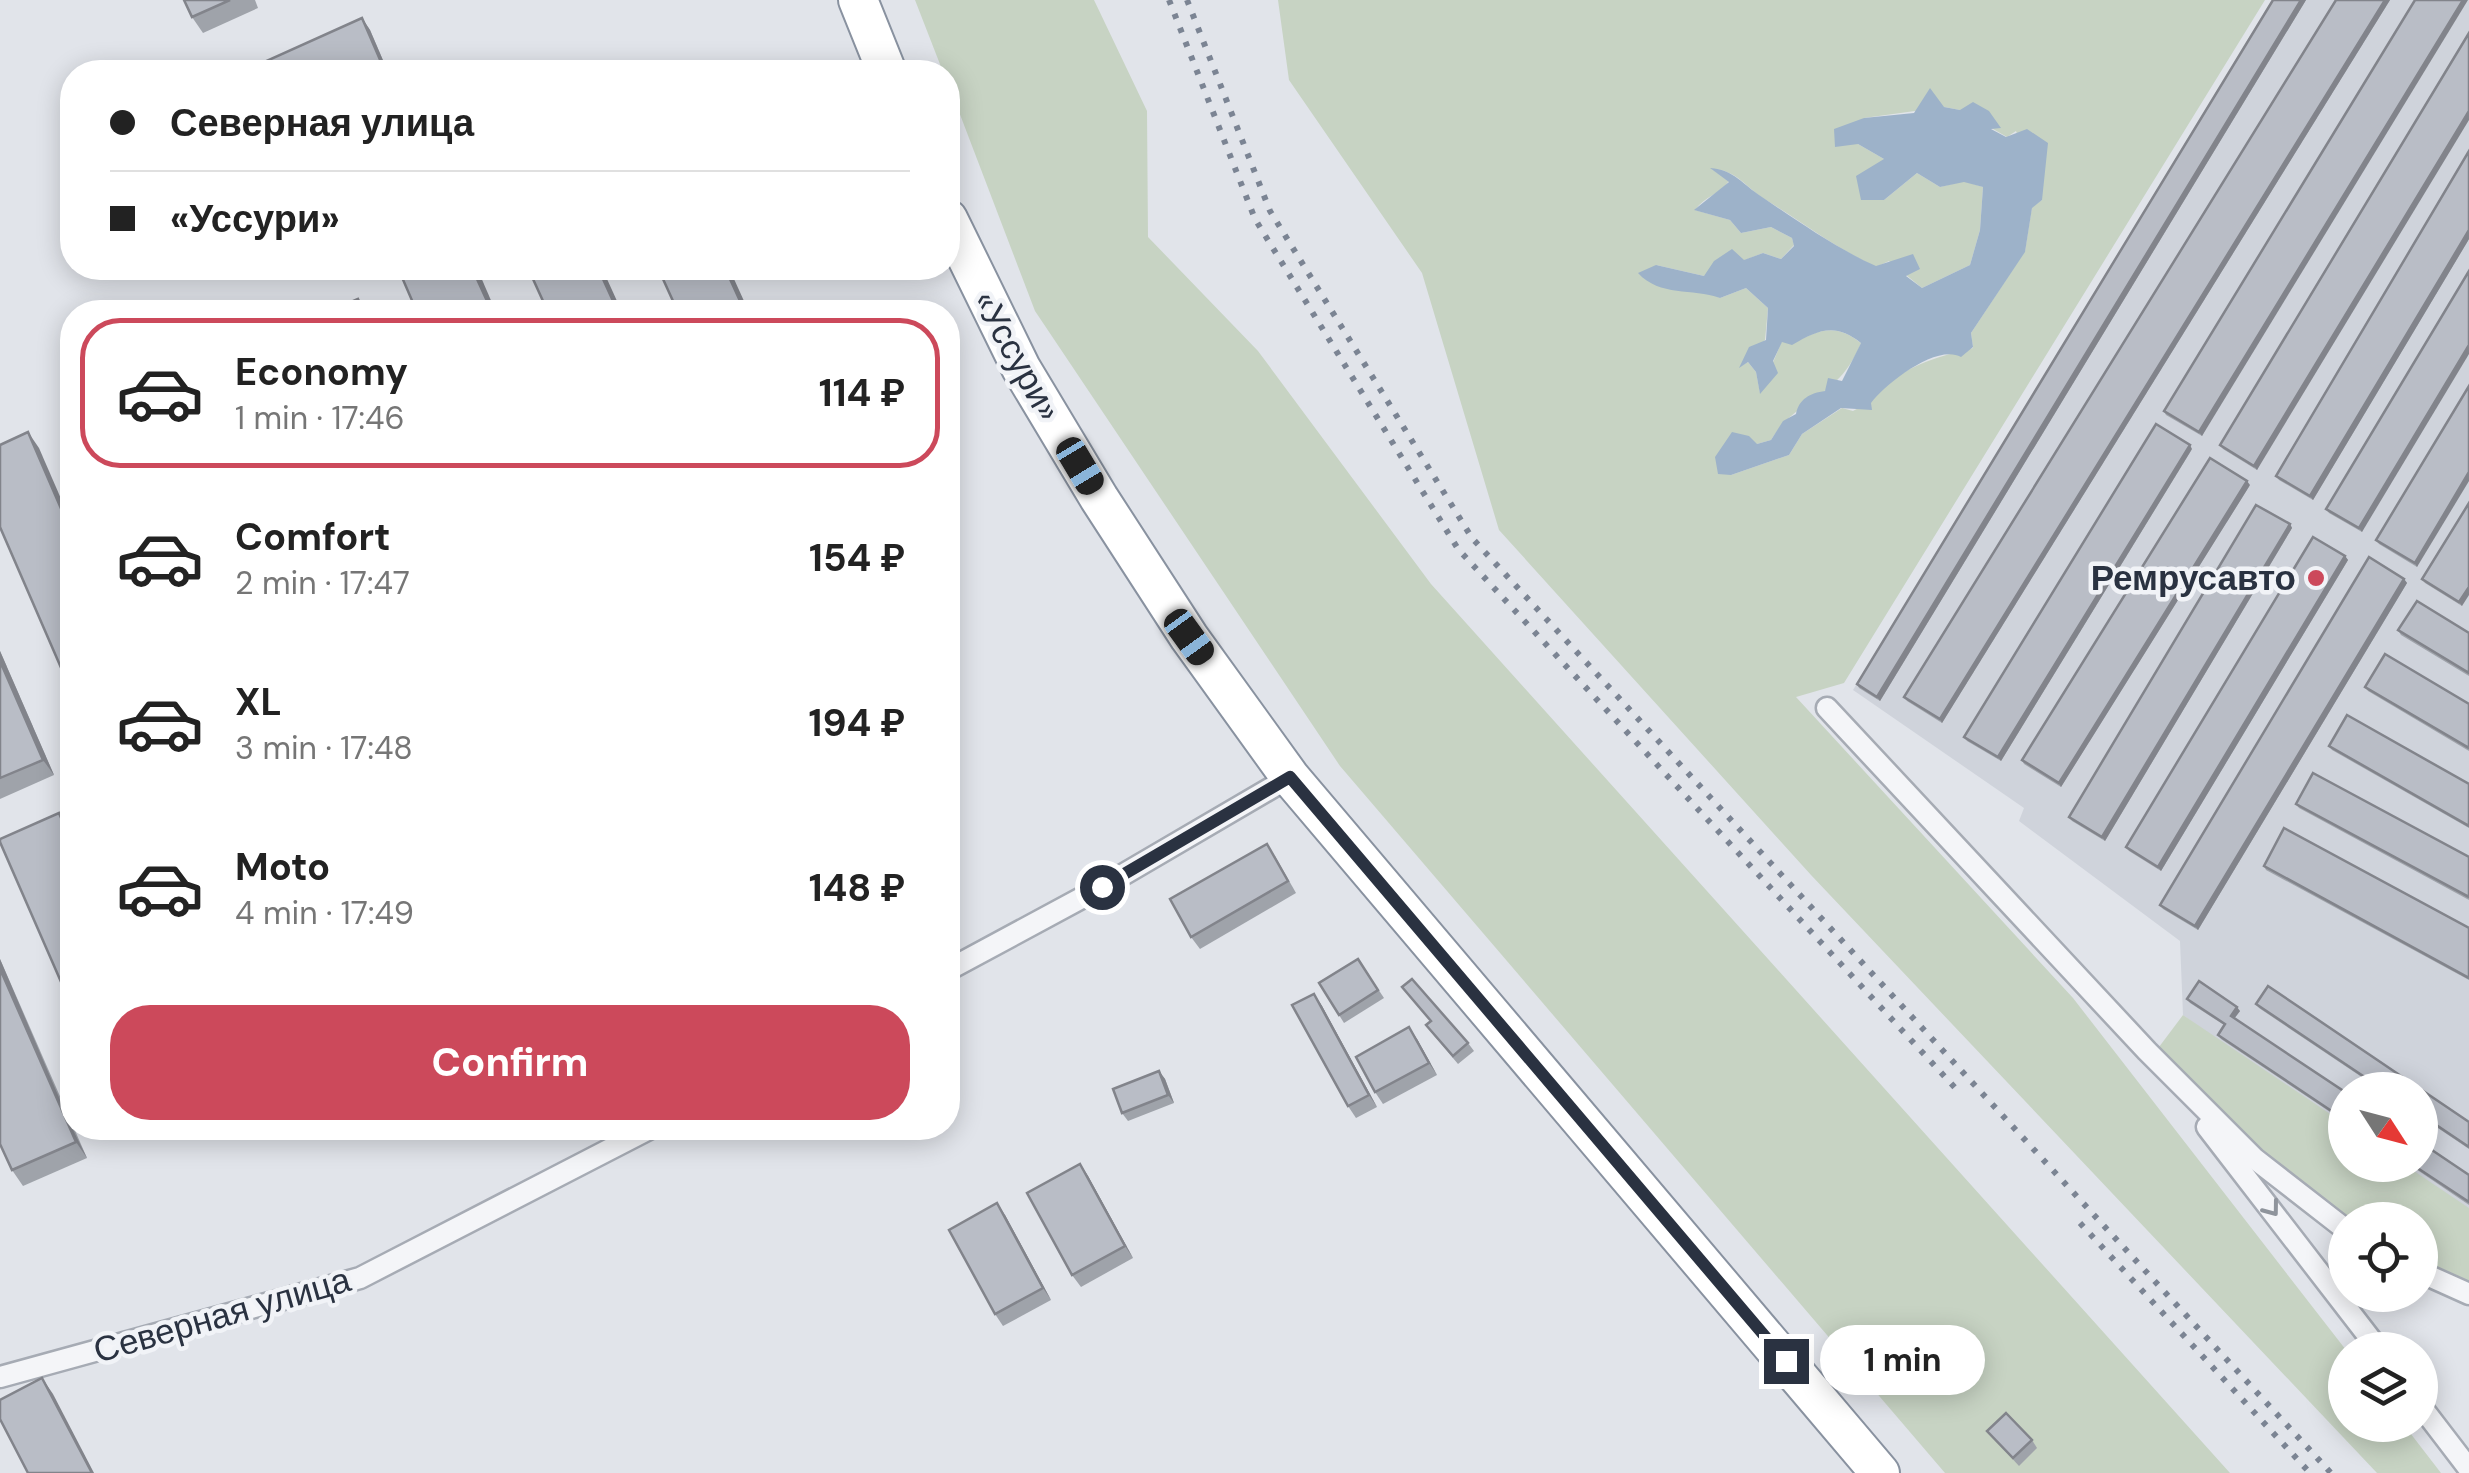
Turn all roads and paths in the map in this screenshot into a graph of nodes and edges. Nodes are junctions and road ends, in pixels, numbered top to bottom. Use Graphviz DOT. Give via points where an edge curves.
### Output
graph roads {
  1 [pos="858,0"];
  2 [pos="882,60"];
  3 [pos="960,243"];
  4 [pos="1827,708"];
  5 [pos="1290,777"];
  6 [pos="960,964"];
  7 [pos="2146,1051"];
  8 [pos="628,1140"];
  9 [pos="2328,1216"];
  10 [pos="2438,1280"];
  11 [pos="2469,1294"];
  12 [pos="2365,1332"];
  13 [pos="0,1377"];
  14 [pos="2438,1428"];
  15 [pos="2469,1469"];
  16 [pos="1880,1473"];
  1 -- 2 [label="highway"];
  3 -- 5 [label="highway, «Уссури»" via="1022,368 1099,498"];
  4 -- 7 [label="street"];
  5 -- 6 [label="street"];
  5 -- 16 [label="highway, «Уссури»"];
  7 -- 9 [label="street" via="2255,1159"];
  7 -- 12 [label="street, one-way"];
  8 -- 13 [label="street, Северная улица" via="360,1278"];
  10 -- 11 [label="street"];
  14 -- 15 [label="street"];
}
